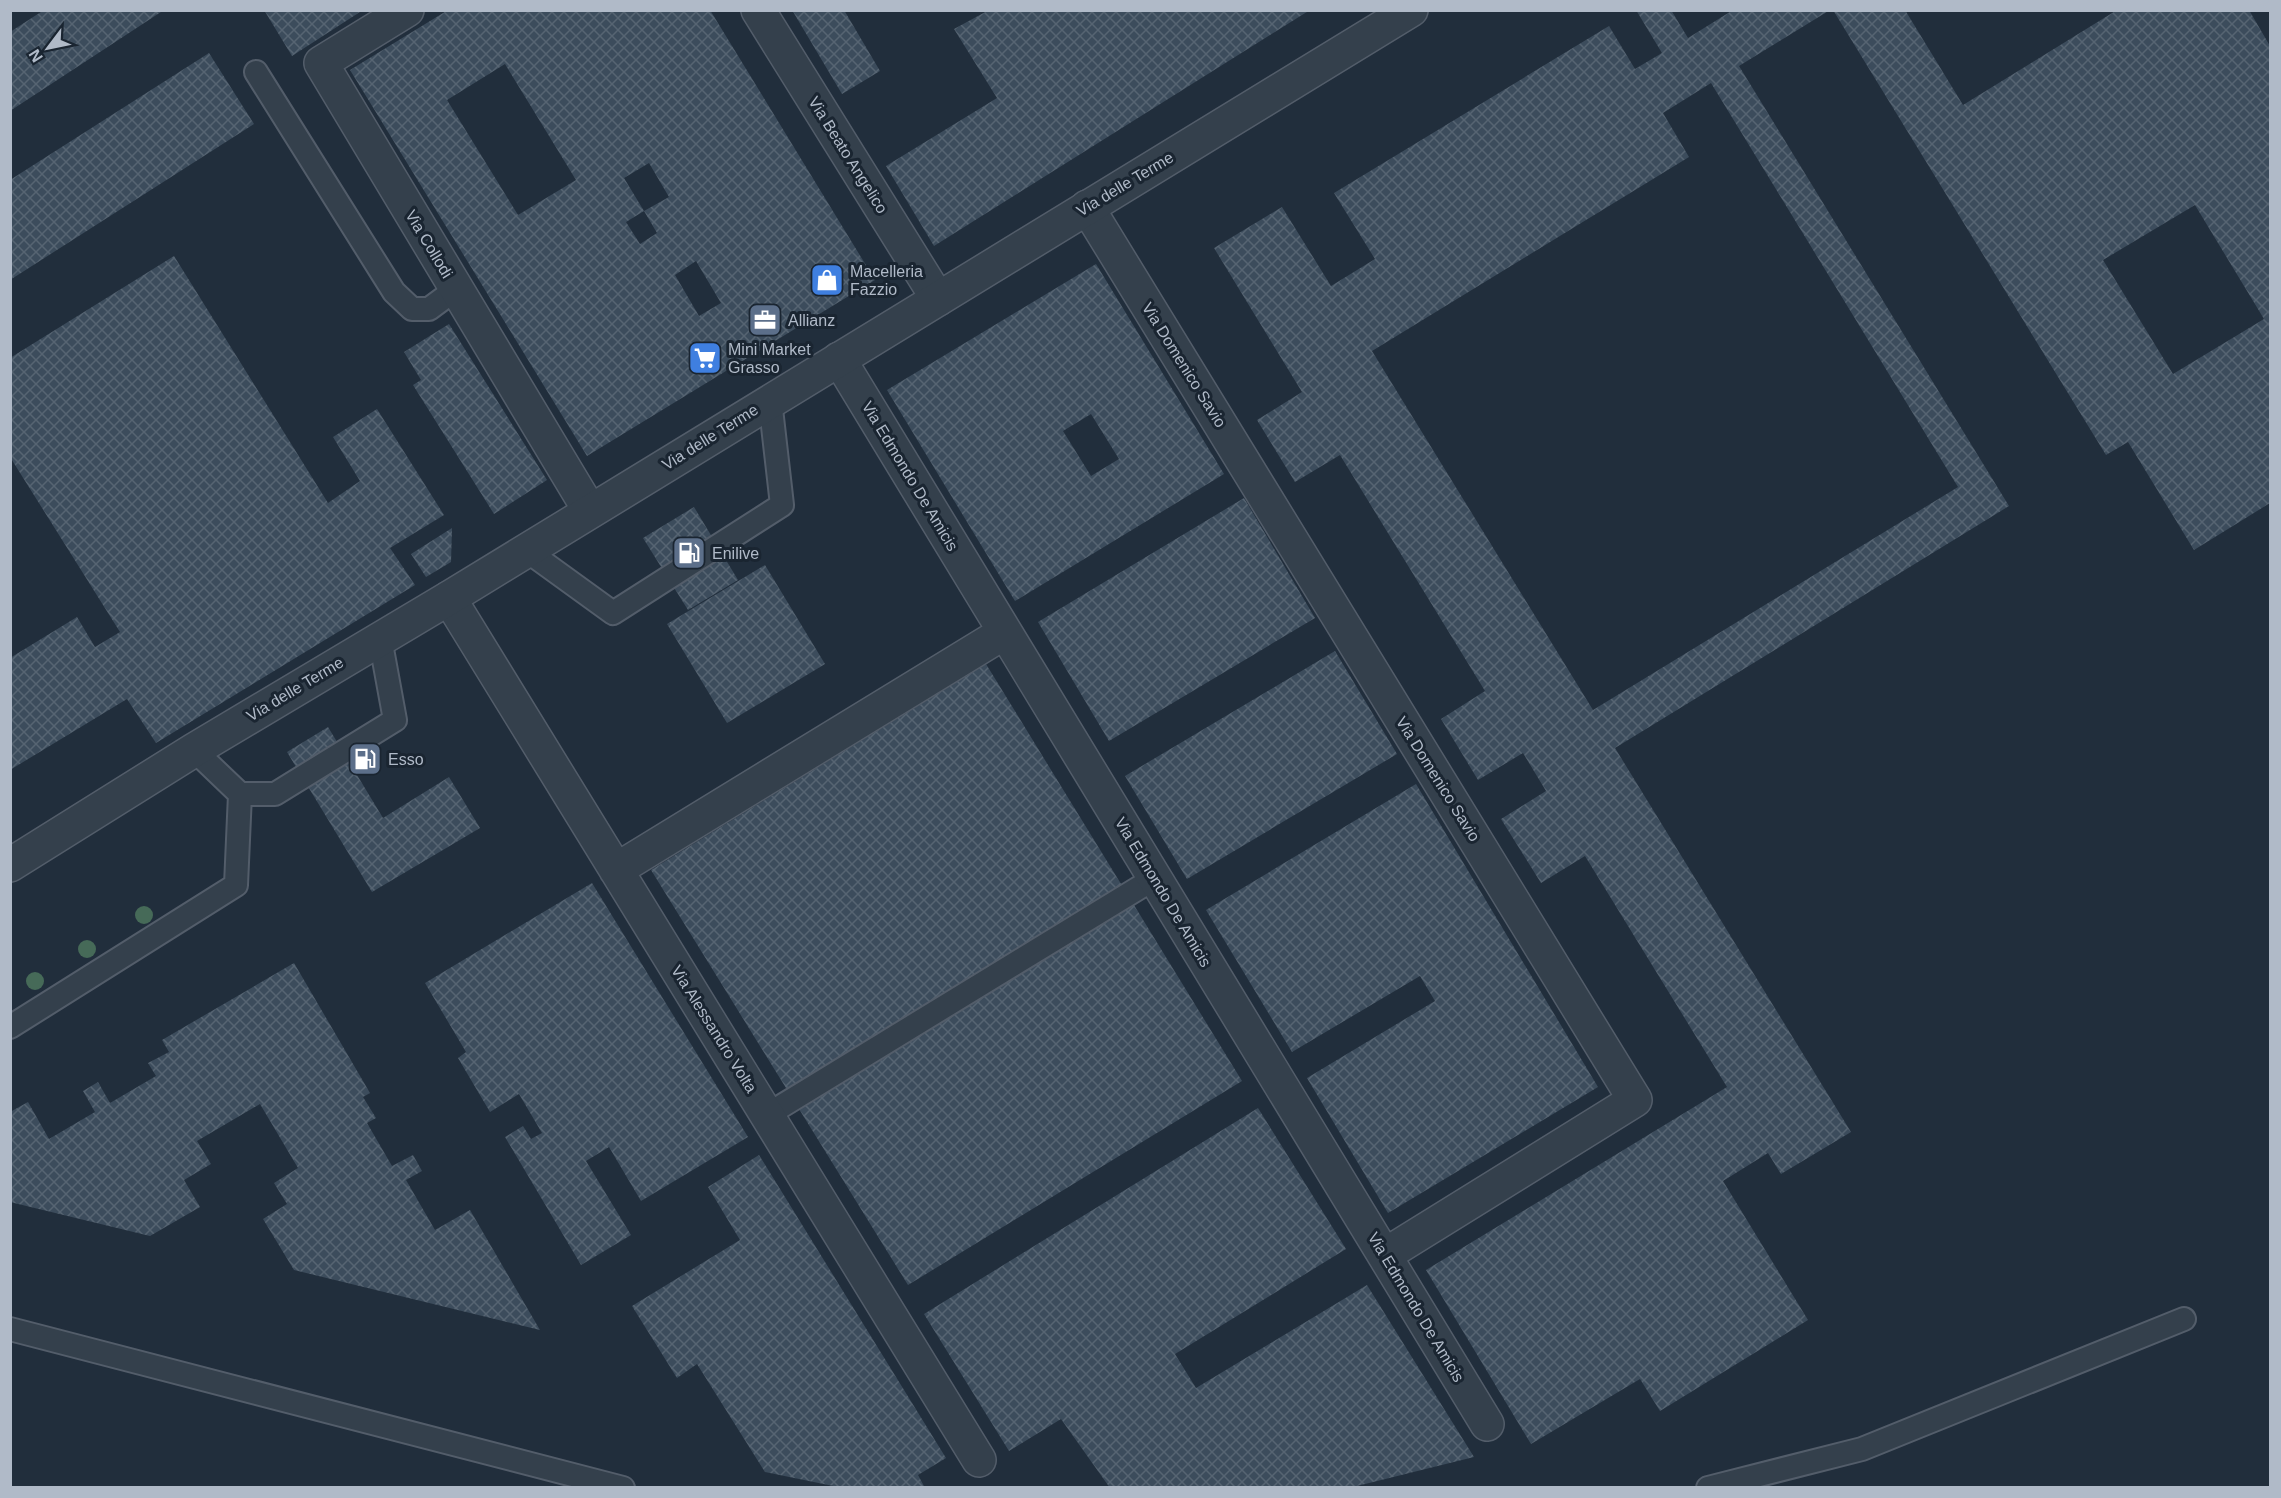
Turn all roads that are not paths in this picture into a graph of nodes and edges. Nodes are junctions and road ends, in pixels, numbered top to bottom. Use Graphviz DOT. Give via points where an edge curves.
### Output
graph roads {
  1 [pos="407,10"];
  2 [pos="758,10"];
  3 [pos="1411,10"];
  4 [pos="256,72"];
  5 [pos="1087,207"];
  6 [pos="456,289"];
  7 [pos="938,299"];
  8 [pos="839,359"];
  9 [pos="770,400"];
  10 [pos="590,511"];
  11 [pos="526,550"];
  12 [pos="448,598"];
  13 [pos="1005,632"];
  14 [pos="380,638"];
  15 [pos="194,750"];
  16 [pos="240,794"];
  17 [pos="10,865"];
  18 [pos="616,870"];
  19 [pos="1155,878"];
  20 [pos="10,1027"];
  21 [pos="767,1115"];
  22 [pos="1384,1255"];
  23 [pos="2184,1319"];
  24 [pos="10,1329"];
  25 [pos="1487,1424"];
  26 [pos="979,1460"];
  27 [pos="623,1488"];
  28 [pos="1708,1488"];
  1 -- 6 [label="street, Via Collodi" via="321,63"];
  2 -- 7 [label="street, Via Beato Angelico"];
  3 -- 5 [label="street, Via delle Terme"];
  4 -- 6 [label="lane" via="394,292 412,309 429,309"];
  5 -- 7 [label="street, Via delle Terme"];
  5 -- 22 [label="street, Via Domenico Savio" via="1635,1100"];
  6 -- 10 [label="street, Via Collodi"];
  7 -- 8 [label="street, Via delle Terme"];
  8 -- 9 [label="street, Via delle Terme"];
  8 -- 13 [label="street, Via Edmondo De Amicis"];
  9 -- 10 [label="street, Via delle Terme"];
  9 -- 11 [label="lane" via="782,506 613,613"];
  10 -- 11 [label="street, Via delle Terme"];
  11 -- 12 [label="street, Via delle Terme"];
  12 -- 14 [label="street, Via delle Terme"];
  12 -- 18 [label="street, Via Alessandro Volta"];
  13 -- 18 [label="street"];
  13 -- 19 [label="street, Via Edmondo De Amicis"];
  14 -- 15 [label="street, Via delle Terme"];
  14 -- 16 [label="lane" via="395,720 275,794"];
  15 -- 16 [label="lane"];
  15 -- 17 [label="street, Via delle Terme"];
  16 -- 20 [label="lane" via="236,885"];
  18 -- 21 [label="street, Via Alessandro Volta"];
  19 -- 21 [label="lane"];
  19 -- 22 [label="street, Via Edmondo De Amicis"];
  21 -- 26 [label="street, Via Alessandro Volta"];
  22 -- 25 [label="street, Via Edmondo De Amicis"];
  23 -- 28 [label="lane" via="1862,1449"];
  24 -- 27 [label="lane"];
}
